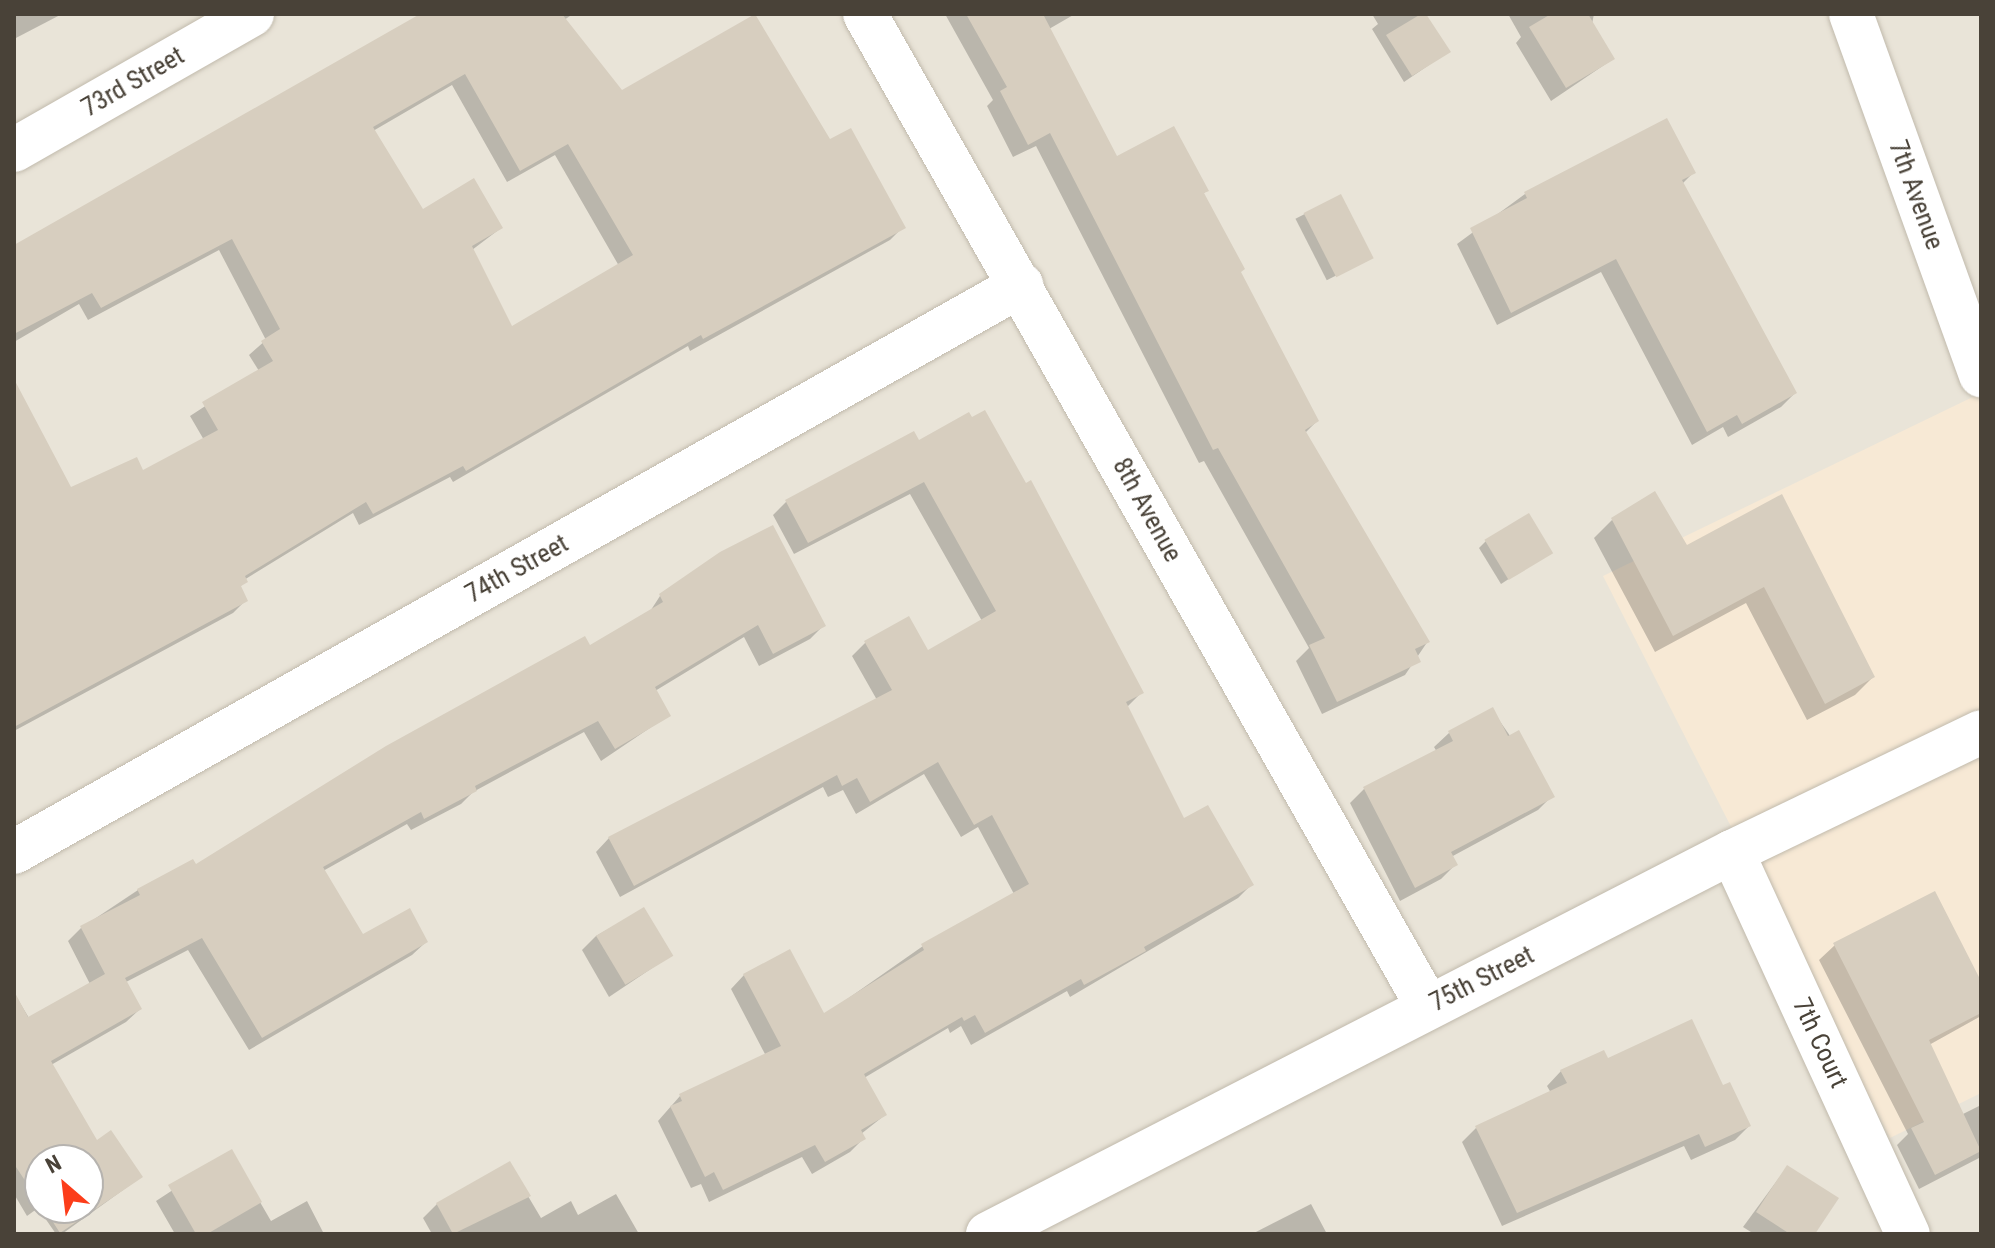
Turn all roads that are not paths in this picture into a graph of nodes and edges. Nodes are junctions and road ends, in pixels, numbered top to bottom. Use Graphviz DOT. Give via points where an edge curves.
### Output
graph roads {
  1 [pos="252,14"];
  2 [pos="865,14"];
  3 [pos="1853,15"];
  4 [pos="14,150"];
  5 [pos="1021,285"];
  6 [pos="1981,375"];
  7 [pos="1981,732"];
  8 [pos="14,852"];
  9 [pos="1732,852"];
  10 [pos="1428,1007"];
  11 [pos="988,1234"];
  12 [pos="1908,1234"];
  1 -- 4 [label="street, 73rd Street"];
  2 -- 5 [label="street, 8th Avenue"];
  3 -- 6 [label="street, 7th Avenue"];
  5 -- 8 [label="street, 74th Street"];
  5 -- 10 [label="street, 8th Avenue"];
  7 -- 9 [label="street, 75th Street"];
  9 -- 10 [label="street, 75th Street"];
  9 -- 12 [label="street, 7th Court"];
  10 -- 11 [label="street, 75th Street"];
}
